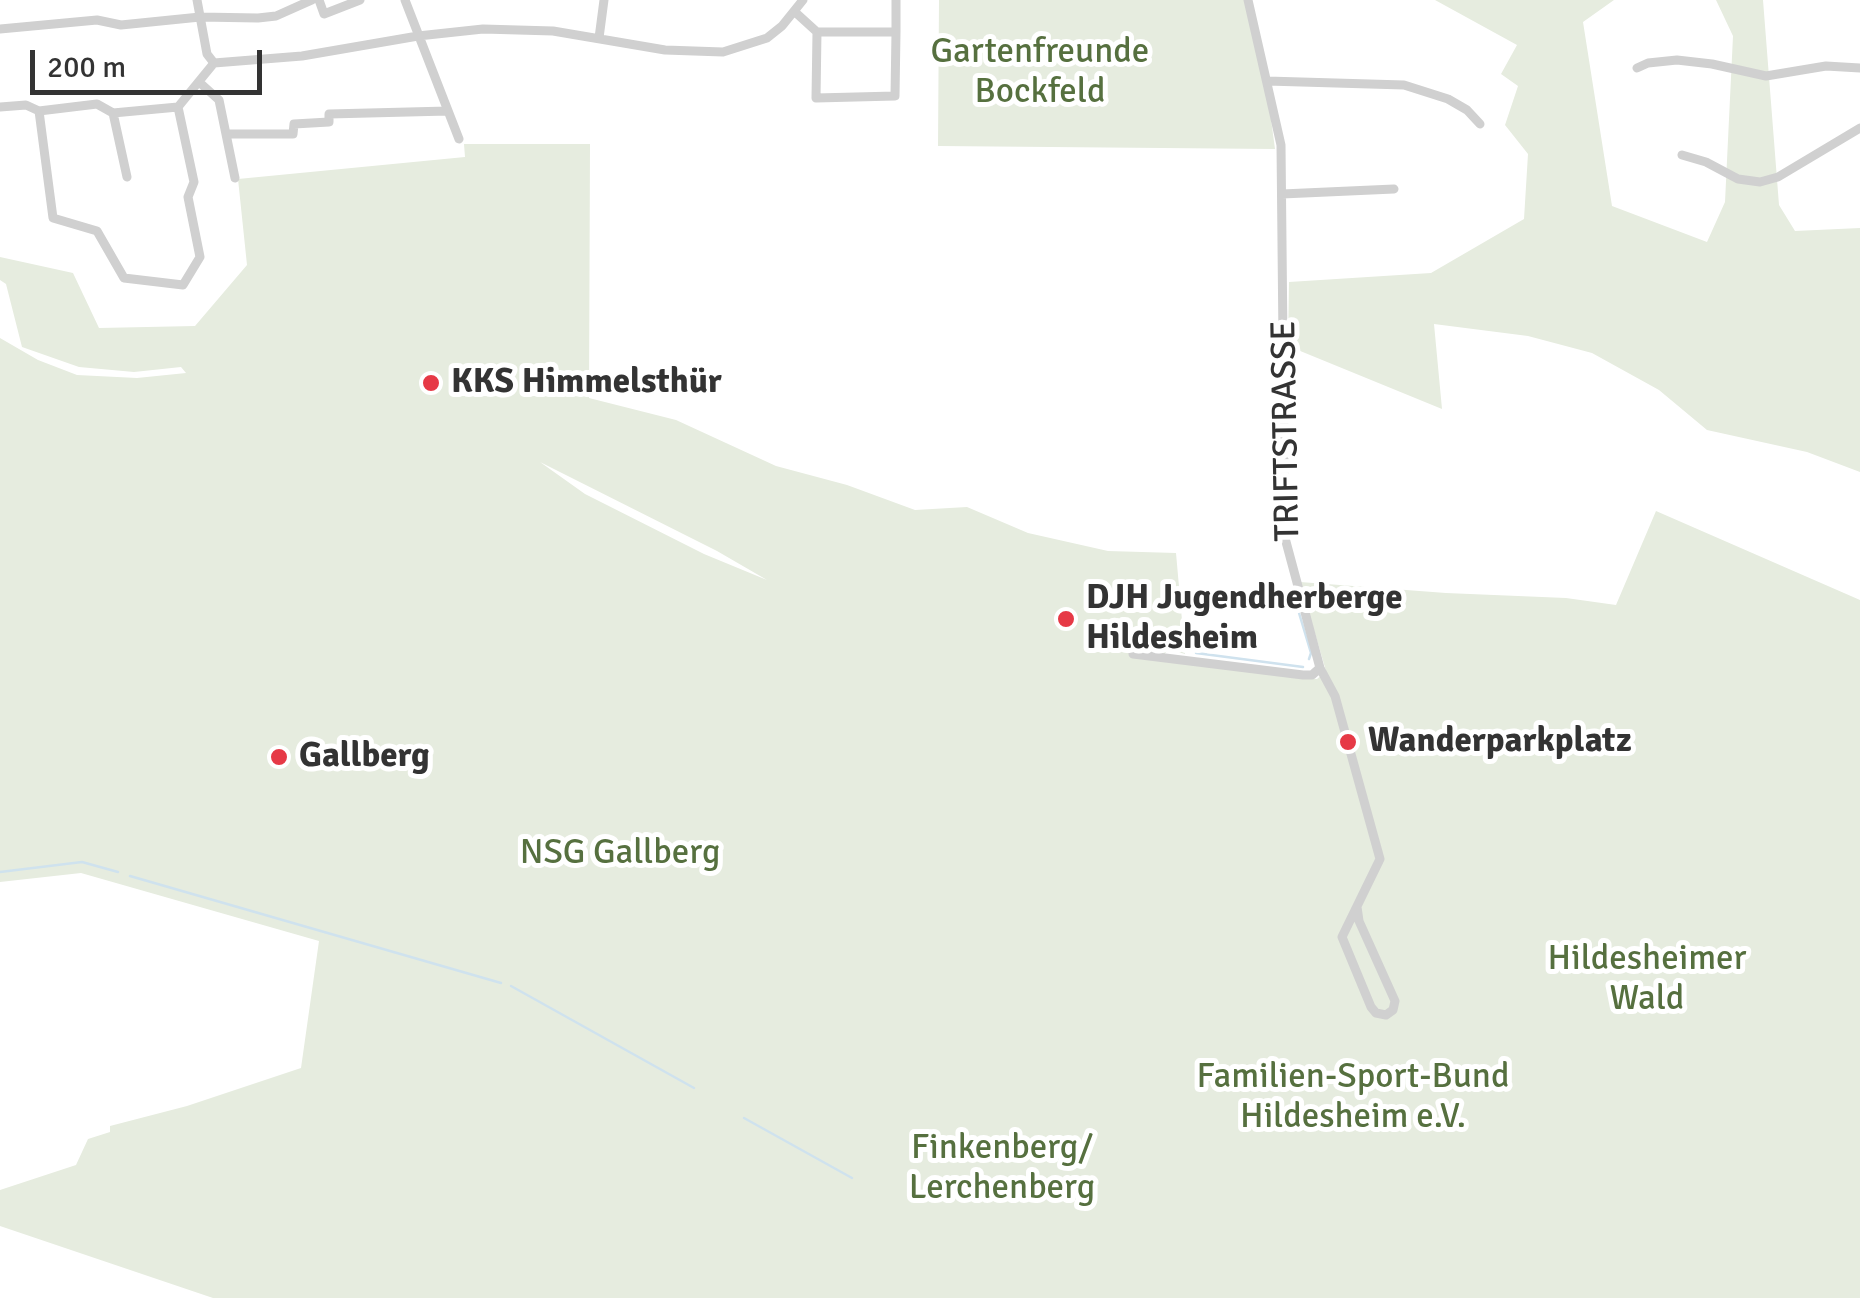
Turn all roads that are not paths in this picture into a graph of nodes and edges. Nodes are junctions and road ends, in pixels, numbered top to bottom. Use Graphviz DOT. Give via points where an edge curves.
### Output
graph roads {
  1 [pos="198,0"];
  2 [pos="316,0"];
  3 [pos="360,0"];
  4 [pos="405,0"];
  5 [pos="604,0"];
  6 [pos="802,0"];
  7 [pos="896,0"];
  8 [pos="1248,0"];
  9 [pos="795,12"];
  10 [pos="200,17"];
  11 [pos="0,28"];
  12 [pos="817,32"];
  13 [pos="896,32"];
  14 [pos="418,36"];
  15 [pos="599,38"];
  16 [pos="214,63"];
  17 [pos="1637,68"];
  18 [pos="1860,68"];
  19 [pos="1267,81"];
  20 [pos="199,82"];
  21 [pos="0,107"];
  22 [pos="178,107"];
  23 [pos="40,111"];
  24 [pos="448,111"];
  25 [pos="113,113"];
  26 [pos="1480,124"];
  27 [pos="1860,128"];
  28 [pos="226,134"];
  29 [pos="459,139"];
  30 [pos="1682,155"];
  31 [pos="127,177"];
  32 [pos="235,178"];
  33 [pos="1394,189"];
  34 [pos="1282,194"];
  35 [pos="1134,654"];
  36 [pos="1320,668"];
  37 [pos="1357,907"];
  1 -- 10 [label="street"];
  2 -- 3 [label="street" via="324,14"];
  2 -- 10 [label="street" via="276,16"];
  4 -- 14 [label="street"];
  5 -- 15 [label="street"];
  6 -- 9 [label="street"];
  7 -- 13 [label="street"];
  8 -- 19 [label="street, TRIFTSTRASSE"];
  9 -- 12 [label="street"];
  9 -- 15 [label="street" via="767,38 723,52"];
  10 -- 11 [label="street"];
  10 -- 16 [label="street"];
  12 -- 13 [label="street"];
  12 -- 13 [label="street" via="816,98 895,96"];
  14 -- 15 [label="street" via="483,28"];
  14 -- 16 [label="street"];
  14 -- 24 [label="street"];
  16 -- 20 [label="street"];
  17 -- 18 [label="street" via="1677,60 1766,76"];
  19 -- 26 [label="street" via="1404,86 1448,99"];
  19 -- 34 [label="street, TRIFTSTRASSE" via="1281,145"];
  20 -- 22 [label="street"];
  20 -- 28 [label="street" via="219,100"];
  21 -- 23 [label="street"];
  22 -- 23 [label="street" via="200,256 183,286 124,278 97,231 54,218"];
  22 -- 25 [label="street"];
  23 -- 25 [label="street" via="97,104"];
  24 -- 28 [label="street" via="328,114 329,122 294,124 293,134"];
  24 -- 29 [label="street"];
  25 -- 31 [label="street"];
  27 -- 30 [label="street" via="1760,182"];
  28 -- 32 [label="street"];
  33 -- 34 [label="street"];
  34 -- 36 [label="street, TRIFTSTRASSE" via="1285,538"];
  35 -- 36 [label="street" via="1303,675"];
  36 -- 37 [label="street, TRIFTSTRASSE" via="1380,859"];
  37 -- 37 [label="street, TRIFTSTRASSE" via="1342,937 1371,1007 1386,1015 1394,1001"];
}
